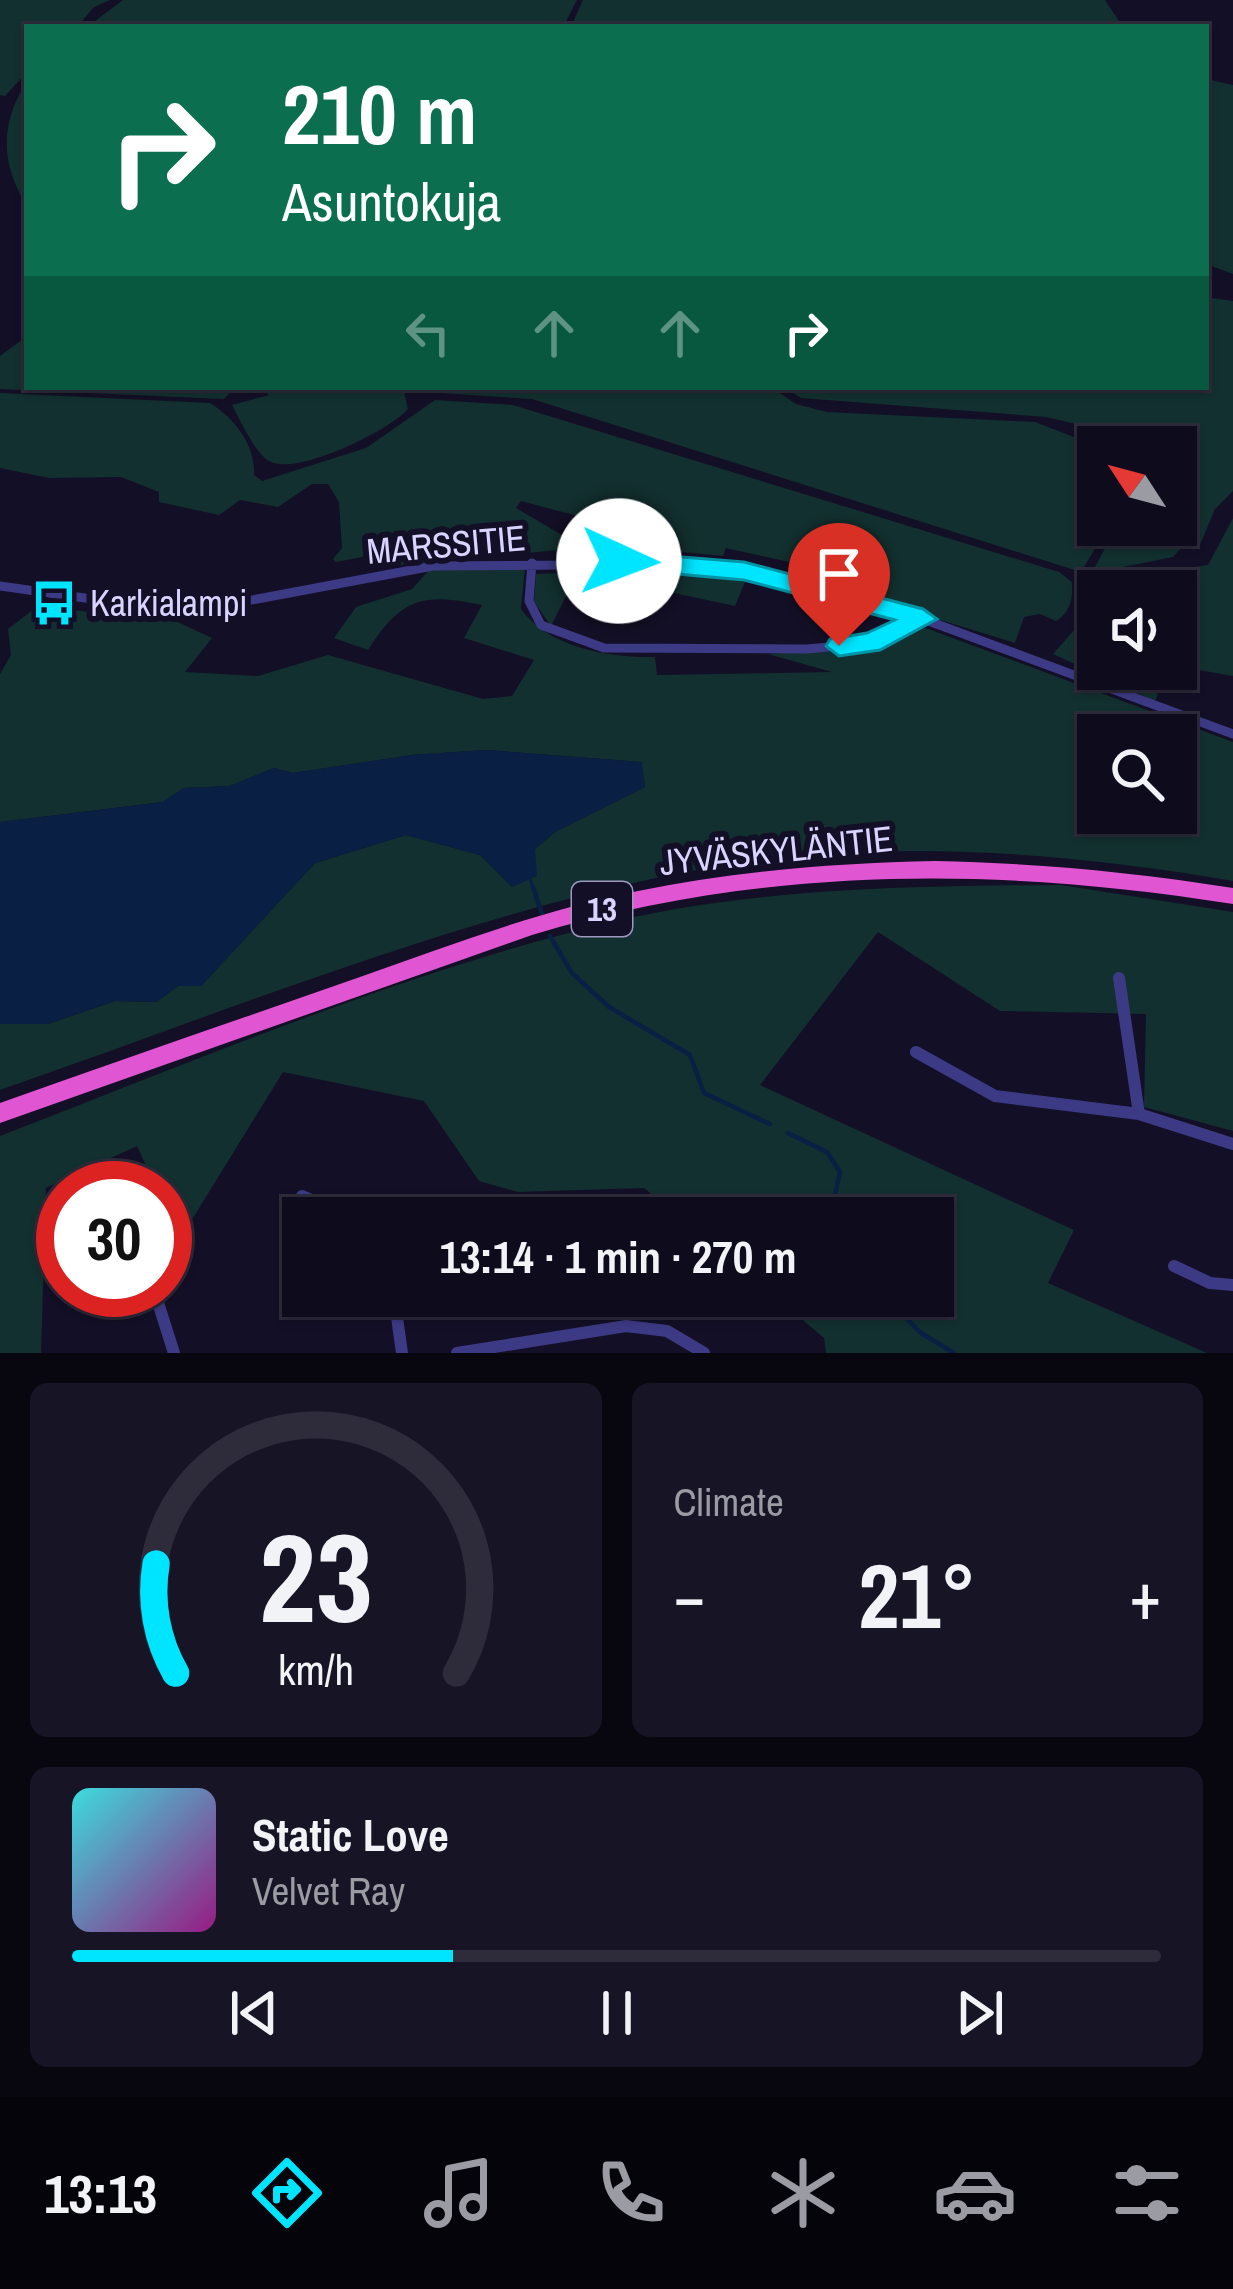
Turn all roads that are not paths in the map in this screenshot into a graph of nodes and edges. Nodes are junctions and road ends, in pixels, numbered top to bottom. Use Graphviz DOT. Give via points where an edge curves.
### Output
graph roads {
  1 [pos="532,563"];
  2 [pos="0,586"];
  3 [pos="923,619"];
  4 [pos="1233,734"];
  5 [pos="1233,896"];
  6 [pos="1119,978"];
  7 [pos="916,1052"];
  8 [pos="0,1113"];
  9 [pos="1139,1114"];
  10 [pos="1233,1144"];
  11 [pos="1174,1267"];
  12 [pos="1233,1285"];
  13 [pos="163,1317"];
  14 [pos="397,1317"];
  15 [pos="174,1353"];
  16 [pos="402,1353"];
  17 [pos="457,1353"];
  18 [pos="704,1353"];
  1 -- 2 [label="street, MARSSITIE" via="414,568 169,610"];
  1 -- 3 [label="street, MARSSITIE" via="744,571"];
  1 -- 3 [label="street" via="526,605 534,620 604,648 807,650 871,643"];
  3 -- 4 [label="street, MARSSITIE"];
  5 -- 8 [label="highway, JYVÄSKYLÄNTIE / 13" via="1117,875 958,865 801,875 637,899 437,958"];
  6 -- 9 [label="street"];
  7 -- 9 [label="street" via="995,1096"];
  9 -- 10 [label="street"];
  11 -- 12 [label="street"];
  13 -- 15 [label="street"];
  14 -- 16 [label="street"];
  17 -- 18 [label="street" via="626,1325 668,1330"];
}
